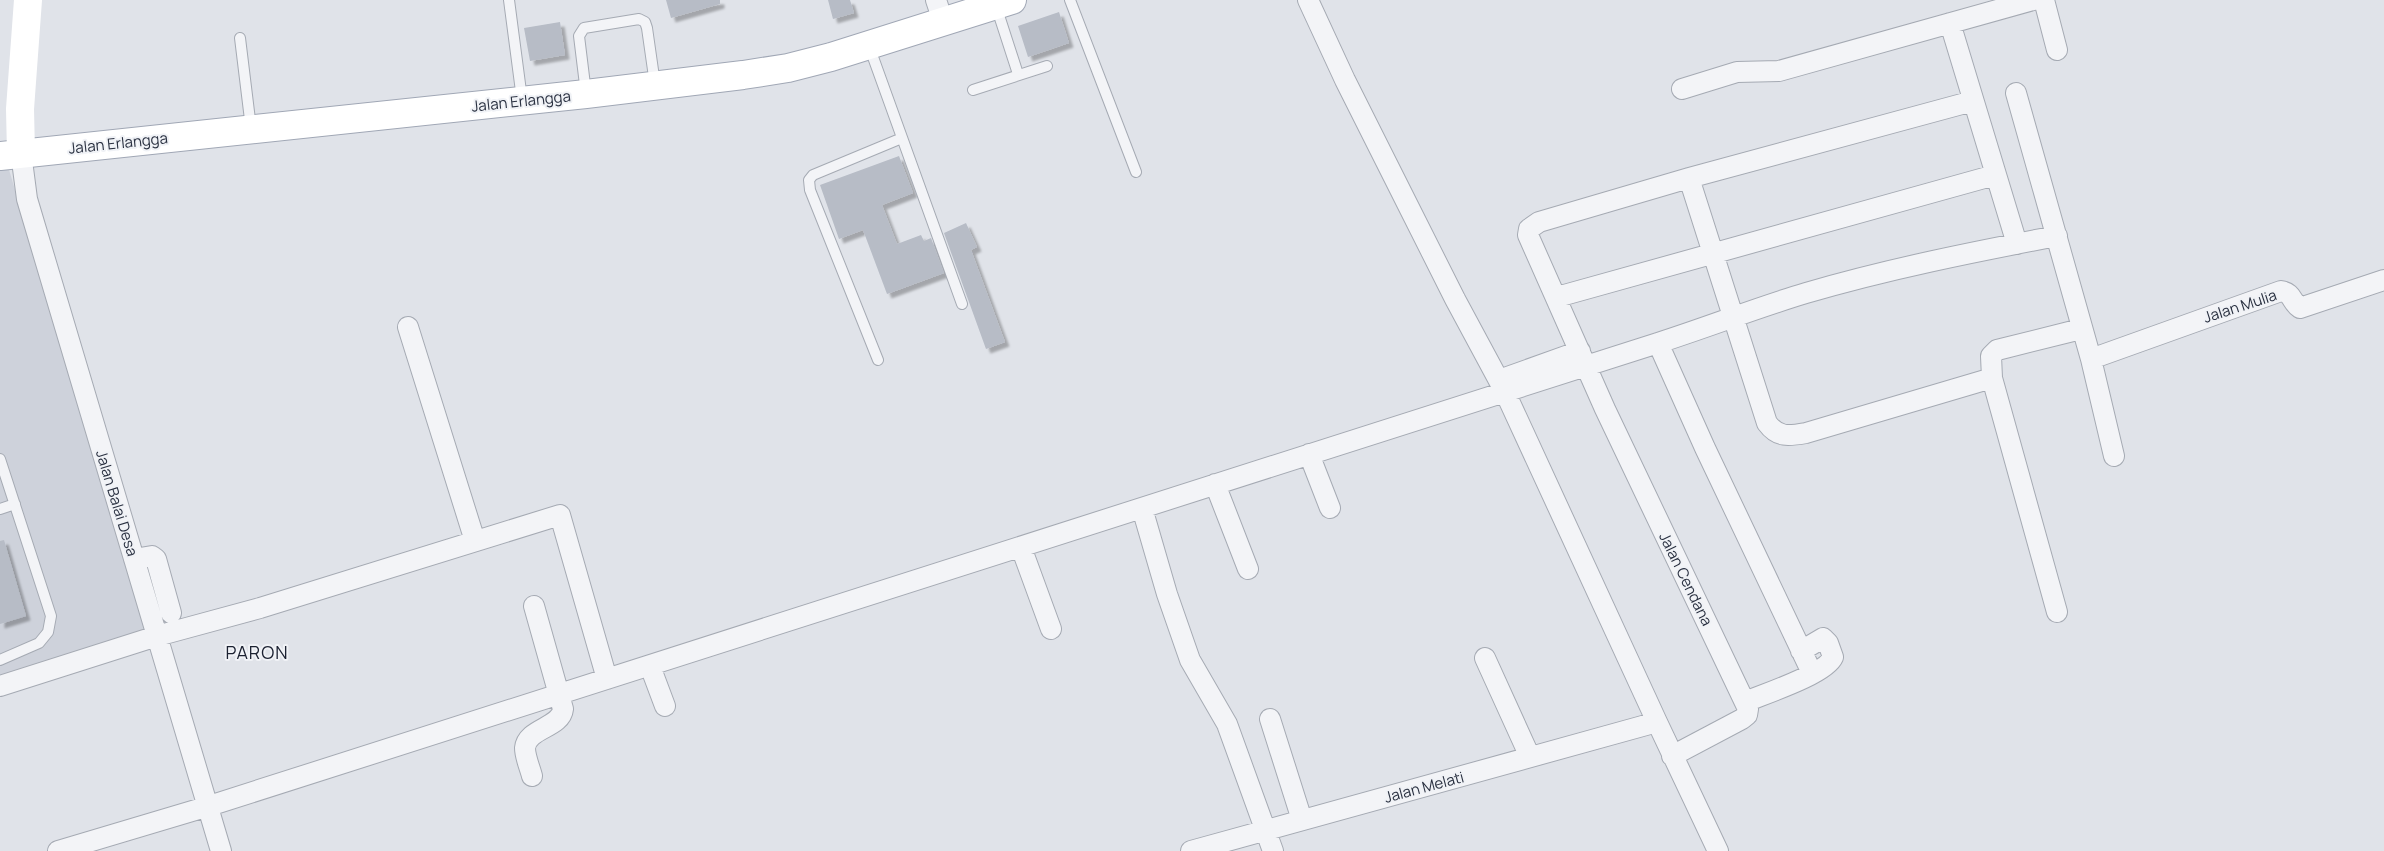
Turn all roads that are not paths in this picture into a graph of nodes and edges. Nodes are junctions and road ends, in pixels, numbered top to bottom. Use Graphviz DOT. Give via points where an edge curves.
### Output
graph roads {
  1 [pos="28,0"];
  2 [pos="509,0"];
  3 [pos="1070,0"];
  4 [pos="1308,0"];
  5 [pos="2033,0"];
  6 [pos="2044,0"];
  7 [pos="1004,2"];
  8 [pos="939,11"];
  9 [pos="1950,23"];
  10 [pos="240,38"];
  11 [pos="869,45"];
  12 [pos="2057,50"];
  13 [pos="1047,66"];
  14 [pos="1018,74"];
  15 [pos="655,85"];
  16 [pos="1682,89"];
  17 [pos="973,90"];
  18 [pos="2016,93"];
  19 [pos="586,94"];
  20 [pos="522,100"];
  21 [pos="1973,101"];
  22 [pos="251,130"];
  23 [pos="902,138"];
  24 [pos="10,154"];
  25 [pos="1136,172"];
  26 [pos="1994,175"];
  27 [pos="1689,178"];
  28 [pos="2057,236"];
  29 [pos="2017,244"];
  30 [pos="1714,252"];
  31 [pos="2384,280"];
  32 [pos="1557,297"];
  33 [pos="962,304"];
  34 [pos="1732,316"];
  35 [pos="408,327"];
  36 [pos="2081,329"];
  37 [pos="1658,343"];
  38 [pos="1584,359"];
  39 [pos="2091,359"];
  40 [pos="878,360"];
  41 [pos="1992,378"];
  42 [pos="1502,386"];
  43 [pos="1310,454"];
  44 [pos="2114,456"];
  45 [pos="0,459"];
  46 [pos="1215,484"];
  47 [pos="15,504"];
  48 [pos="1142,508"];
  49 [pos="1330,508"];
  50 [pos="0,509"];
  51 [pos="475,541"];
  52 [pos="1021,547"];
  53 [pos="134,559"];
  54 [pos="1248,569"];
  55 [pos="534,606"];
  56 [pos="2057,612"];
  57 [pos="171,613"];
  58 [pos="1051,629"];
  59 [pos="157,636"];
  60 [pos="1801,651"];
  61 [pos="1485,658"];
  62 [pos="0,660"];
  63 [pos="650,666"];
  64 [pos="1812,674"];
  65 [pos="607,679"];
  66 [pos="0,686"];
  67 [pos="559,695"];
  68 [pos="1745,702"];
  69 [pos="665,706"];
  70 [pos="1270,719"];
  71 [pos="1657,722"];
  72 [pos="1672,756"];
  73 [pos="1530,758"];
  74 [pos="532,776"];
  75 [pos="209,806"];
  76 [pos="1302,820"];
  77 [pos="1265,831"];
  78 [pos="58,851"];
  79 [pos="221,851"];
  80 [pos="1191,851"];
  81 [pos="1273,851"];
  82 [pos="1718,851"];
  1 -- 24 [label="main road" via="20,109"];
  2 -- 20 [label="lane"];
  3 -- 25 [label="lane"];
  4 -- 42 [label="street" via="1345,80"];
  5 -- 9 [label="street"];
  6 -- 12 [label="street"];
  7 -- 8 [label="main road, Jalan Erlangga"];
  7 -- 14 [label="lane"];
  8 -- 11 [label="main road, Jalan Erlangga"];
  9 -- 16 [label="street" via="1779,71 1737,72"];
  9 -- 21 [label="street"];
  10 -- 22 [label="lane"];
  11 -- 15 [label="main road, Jalan Erlangga" via="788,68"];
  11 -- 23 [label="lane"];
  13 -- 14 [label="lane"];
  14 -- 17 [label="lane"];
  15 -- 19 [label="main road, Jalan Erlangga"];
  15 -- 19 [label="lane" via="648,28 639,19 584,28 580,32"];
  18 -- 28 [label="street"];
  19 -- 20 [label="main road, Jalan Erlangga"];
  20 -- 22 [label="main road, Jalan Erlangga"];
  21 -- 26 [label="street"];
  21 -- 27 [label="street"];
  22 -- 24 [label="main road, Jalan Erlangga"];
  23 -- 33 [label="lane"];
  23 -- 40 [label="lane" via="813,175 809,180 810,190"];
  24 -- 53 [label="street, Jalan Balai Desa" via="27,199"];
  26 -- 29 [label="street"];
  26 -- 30 [label="street"];
  27 -- 30 [label="street"];
  27 -- 32 [label="street, Jalan Cendana" via="1533,225 1528,235"];
  28 -- 29 [label="street"];
  28 -- 36 [label="street"];
  29 -- 34 [label="street" via="1929,262"];
  30 -- 32 [label="street"];
  30 -- 34 [label="street"];
  31 -- 39 [label="street, Jalan Mulia" via="2300,308 2293,297 2280,291"];
  32 -- 38 [label="street, Jalan Cendana"];
  34 -- 37 [label="street"];
  34 -- 41 [label="street" via="1767,423 1774,432 1787,437"];
  35 -- 51 [label="street"];
  36 -- 39 [label="street"];
  36 -- 41 [label="street" via="1997,350 1991,356"];
  37 -- 38 [label="street"];
  37 -- 60 [label="street"];
  38 -- 42 [label="street"];
  38 -- 68 [label="street, Jalan Cendana" via="1604,409"];
  39 -- 44 [label="street"];
  41 -- 56 [label="street"];
  42 -- 43 [label="street"];
  42 -- 71 [label="street"];
  43 -- 46 [label="street"];
  43 -- 49 [label="street"];
  45 -- 47 [label="lane"];
  46 -- 48 [label="street"];
  46 -- 54 [label="street"];
  47 -- 50 [label="lane"];
  47 -- 62 [label="lane" via="50,616 48,632 39,643"];
  48 -- 52 [label="street"];
  48 -- 77 [label="street" via="1190,660 1227,724"];
  51 -- 59 [label="street" via="260,608"];
  51 -- 65 [label="street" via="560,515"];
  52 -- 58 [label="street"];
  52 -- 63 [label="street"];
  53 -- 57 [label="street" via="152,556 156,559"];
  53 -- 59 [label="street, Jalan Balai Desa"];
  55 -- 67 [label="street"];
  59 -- 66 [label="street"];
  59 -- 75 [label="street, Jalan Balai Desa"];
  60 -- 64 [label="street"];
  60 -- 64 [label="street" via="1818,639 1823,638 1828,643 1833,656 1831,661"];
  61 -- 73 [label="street"];
  63 -- 65 [label="street"];
  63 -- 69 [label="street"];
  64 -- 68 [label="street"];
  65 -- 67 [label="street"];
  67 -- 74 [label="street" via="563,713 527,743 525,750"];
  67 -- 75 [label="street"];
  68 -- 72 [label="street" via="1747,715 1742,719"];
  70 -- 76 [label="street"];
  71 -- 72 [label="street"];
  71 -- 73 [label="street, Jalan Melati"];
  72 -- 82 [label="street"];
  73 -- 76 [label="street, Jalan Melati"];
  75 -- 78 [label="street"];
  75 -- 79 [label="street, Jalan Balai Desa"];
  76 -- 77 [label="street, Jalan Melati"];
  77 -- 80 [label="street, Jalan Melati"];
  77 -- 81 [label="street"];
}
